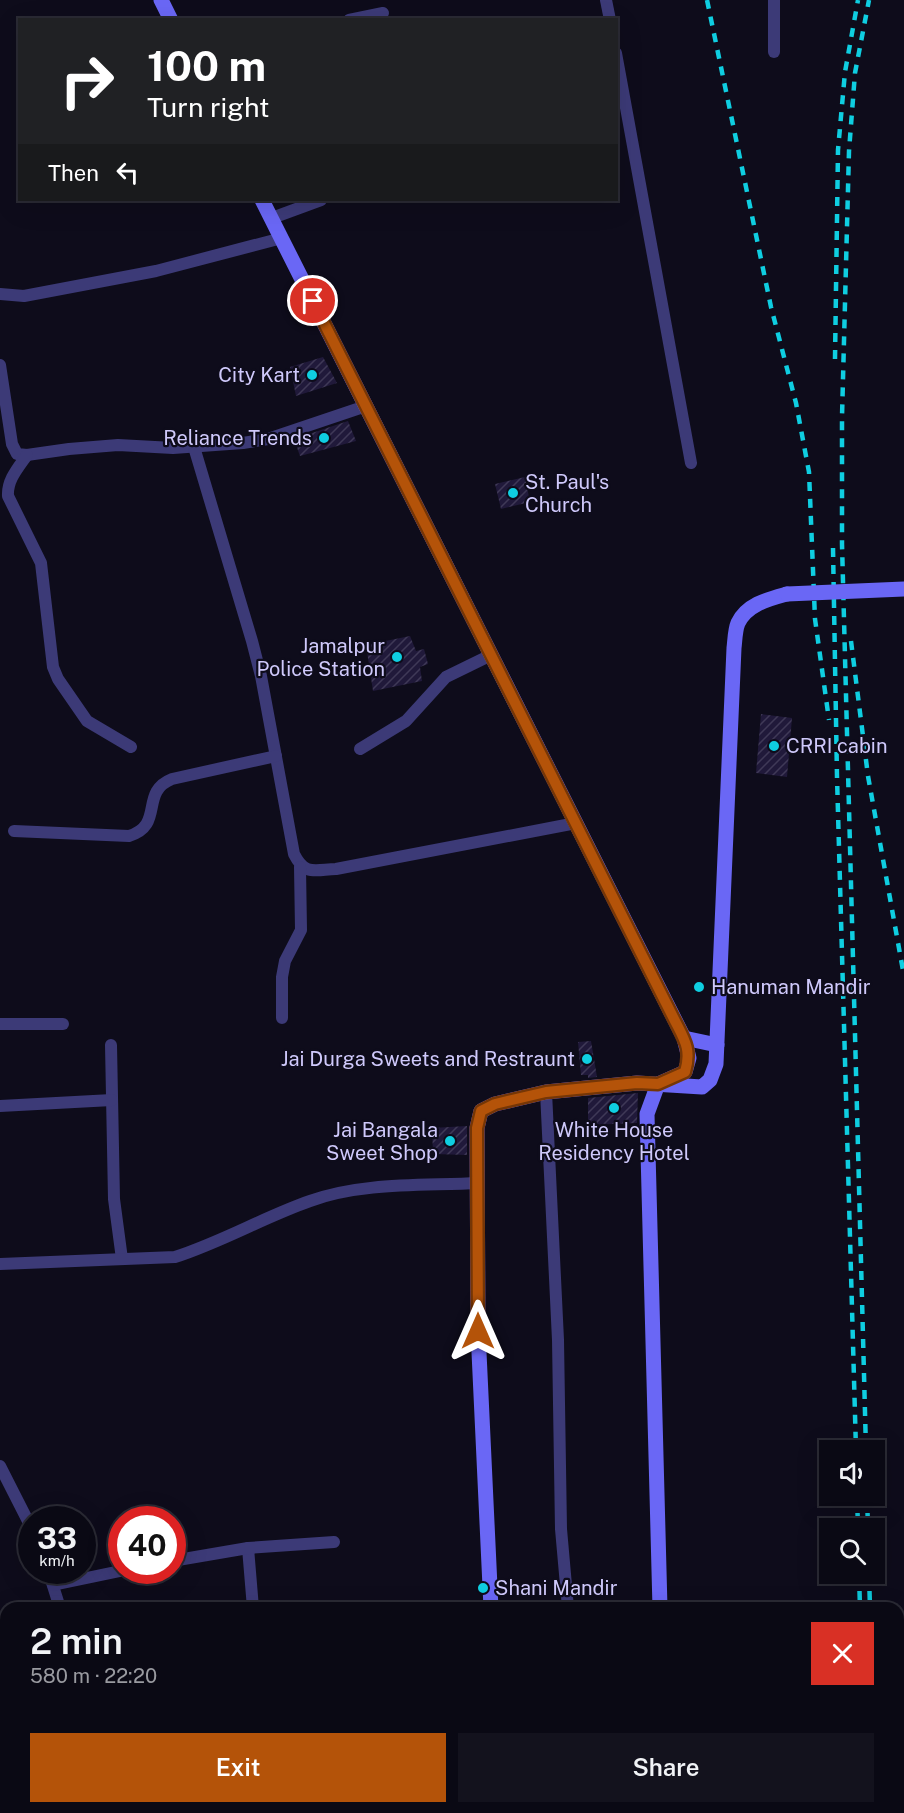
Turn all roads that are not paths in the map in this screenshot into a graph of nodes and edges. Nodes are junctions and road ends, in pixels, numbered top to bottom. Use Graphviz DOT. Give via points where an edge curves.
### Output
graph roads {
  1 [pos="161,0"];
  2 [pos="606,0"];
  3 [pos="774,0"];
  4 [pos="383,13"];
  5 [pos="170,18"];
  6 [pos="359,18"];
  7 [pos="610,18"];
  8 [pos="774,51"];
  9 [pos="618,64"];
  10 [pos="263,201"];
  11 [pos="318,201"];
  12 [pos="272,218"];
  13 [pos="282,238"];
  14 [pos="0,294"];
  15 [pos="0,365"];
  16 [pos="366,406"];
  17 [pos="194,447"];
  18 [pos="27,455"];
  19 [pos="691,463"];
  20 [pos="904,589"];
  21 [pos="491,655"];
  22 [pos="131,747"];
  23 [pos="360,749"];
  24 [pos="276,756"];
  25 [pos="576,823"];
  26 [pos="15,831"];
  27 [pos="300,867"];
  28 [pos="282,1018"];
  29 [pos="0,1024"];
  30 [pos="63,1024"];
  31 [pos="684,1038"];
  32 [pos="111,1045"];
  33 [pos="717,1045"];
  34 [pos="658,1084"];
  35 [pos="546,1092"];
  36 [pos="112,1100"];
  37 [pos="0,1106"];
  38 [pos="478,1184"];
  39 [pos="122,1259"];
  40 [pos="0,1264"];
  41 [pos="0,1466"];
  42 [pos="20,1506"];
  43 [pos="334,1542"];
  44 [pos="248,1548"];
  45 [pos="186,1559"];
  46 [pos="108,1574"];
  47 [pos="53,1585"];
  48 [pos="58,1602"];
  49 [pos="252,1602"];
  50 [pos="491,1602"];
  51 [pos="567,1602"];
  52 [pos="660,1602"];
  1 -- 5 [label="main road"];
  2 -- 7 [label="street"];
  3 -- 8 [label="street"];
  4 -- 6 [label="street"];
  9 -- 19 [label="street"];
  10 -- 12 [label="main road"];
  11 -- 12 [label="street"];
  12 -- 13 [label="main road"];
  13 -- 14 [label="street" via="156,271 24,296"];
  13 -- 16 [label="main road"];
  15 -- 18 [label="street" via="12,444 17,454"];
  16 -- 17 [label="street" via="268,439"];
  16 -- 21 [label="main road"];
  17 -- 18 [label="street" via="118,445"];
  17 -- 24 [label="street" via="252,641"];
  18 -- 22 [label="street" via="11,478 8,496 41,563 53,667 87,721"];
  20 -- 33 [label="main road, bridge" via="787,594 764,600 747,611 738,624"];
  21 -- 23 [label="street" via="447,677 406,721"];
  21 -- 25 [label="main road"];
  24 -- 26 [label="street" via="162,783 141,833 129,836"];
  24 -- 27 [label="street" via="294,854"];
  25 -- 27 [label="street" via="336,869"];
  25 -- 31 [label="main road"];
  27 -- 28 [label="street" via="302,930 285,961"];
  29 -- 30 [label="street"];
  31 -- 33 [label="main road"];
  31 -- 34 [label="main road" via="689,1058 685,1072"];
  32 -- 36 [label="street"];
  33 -- 34 [label="main road" via="716,1064 710,1080 702,1087"];
  34 -- 35 [label="main road"];
  34 -- 52 [label="main road" via="647,1114"];
  35 -- 38 [label="main road" via="481,1111 477,1128"];
  35 -- 51 [label="street" via="558,1340 561,1529"];
  36 -- 37 [label="street"];
  36 -- 39 [label="street" via="114,1199"];
  38 -- 39 [label="street" via="339,1193 310,1200 175,1257"];
  38 -- 50 [label="main road" via="478,1331"];
  39 -- 40 [label="street"];
  41 -- 42 [label="street"];
  43 -- 44 [label="street"];
  44 -- 45 [label="street"];
  44 -- 49 [label="street"];
  46 -- 47 [label="street"];
  47 -- 48 [label="street"];
}
